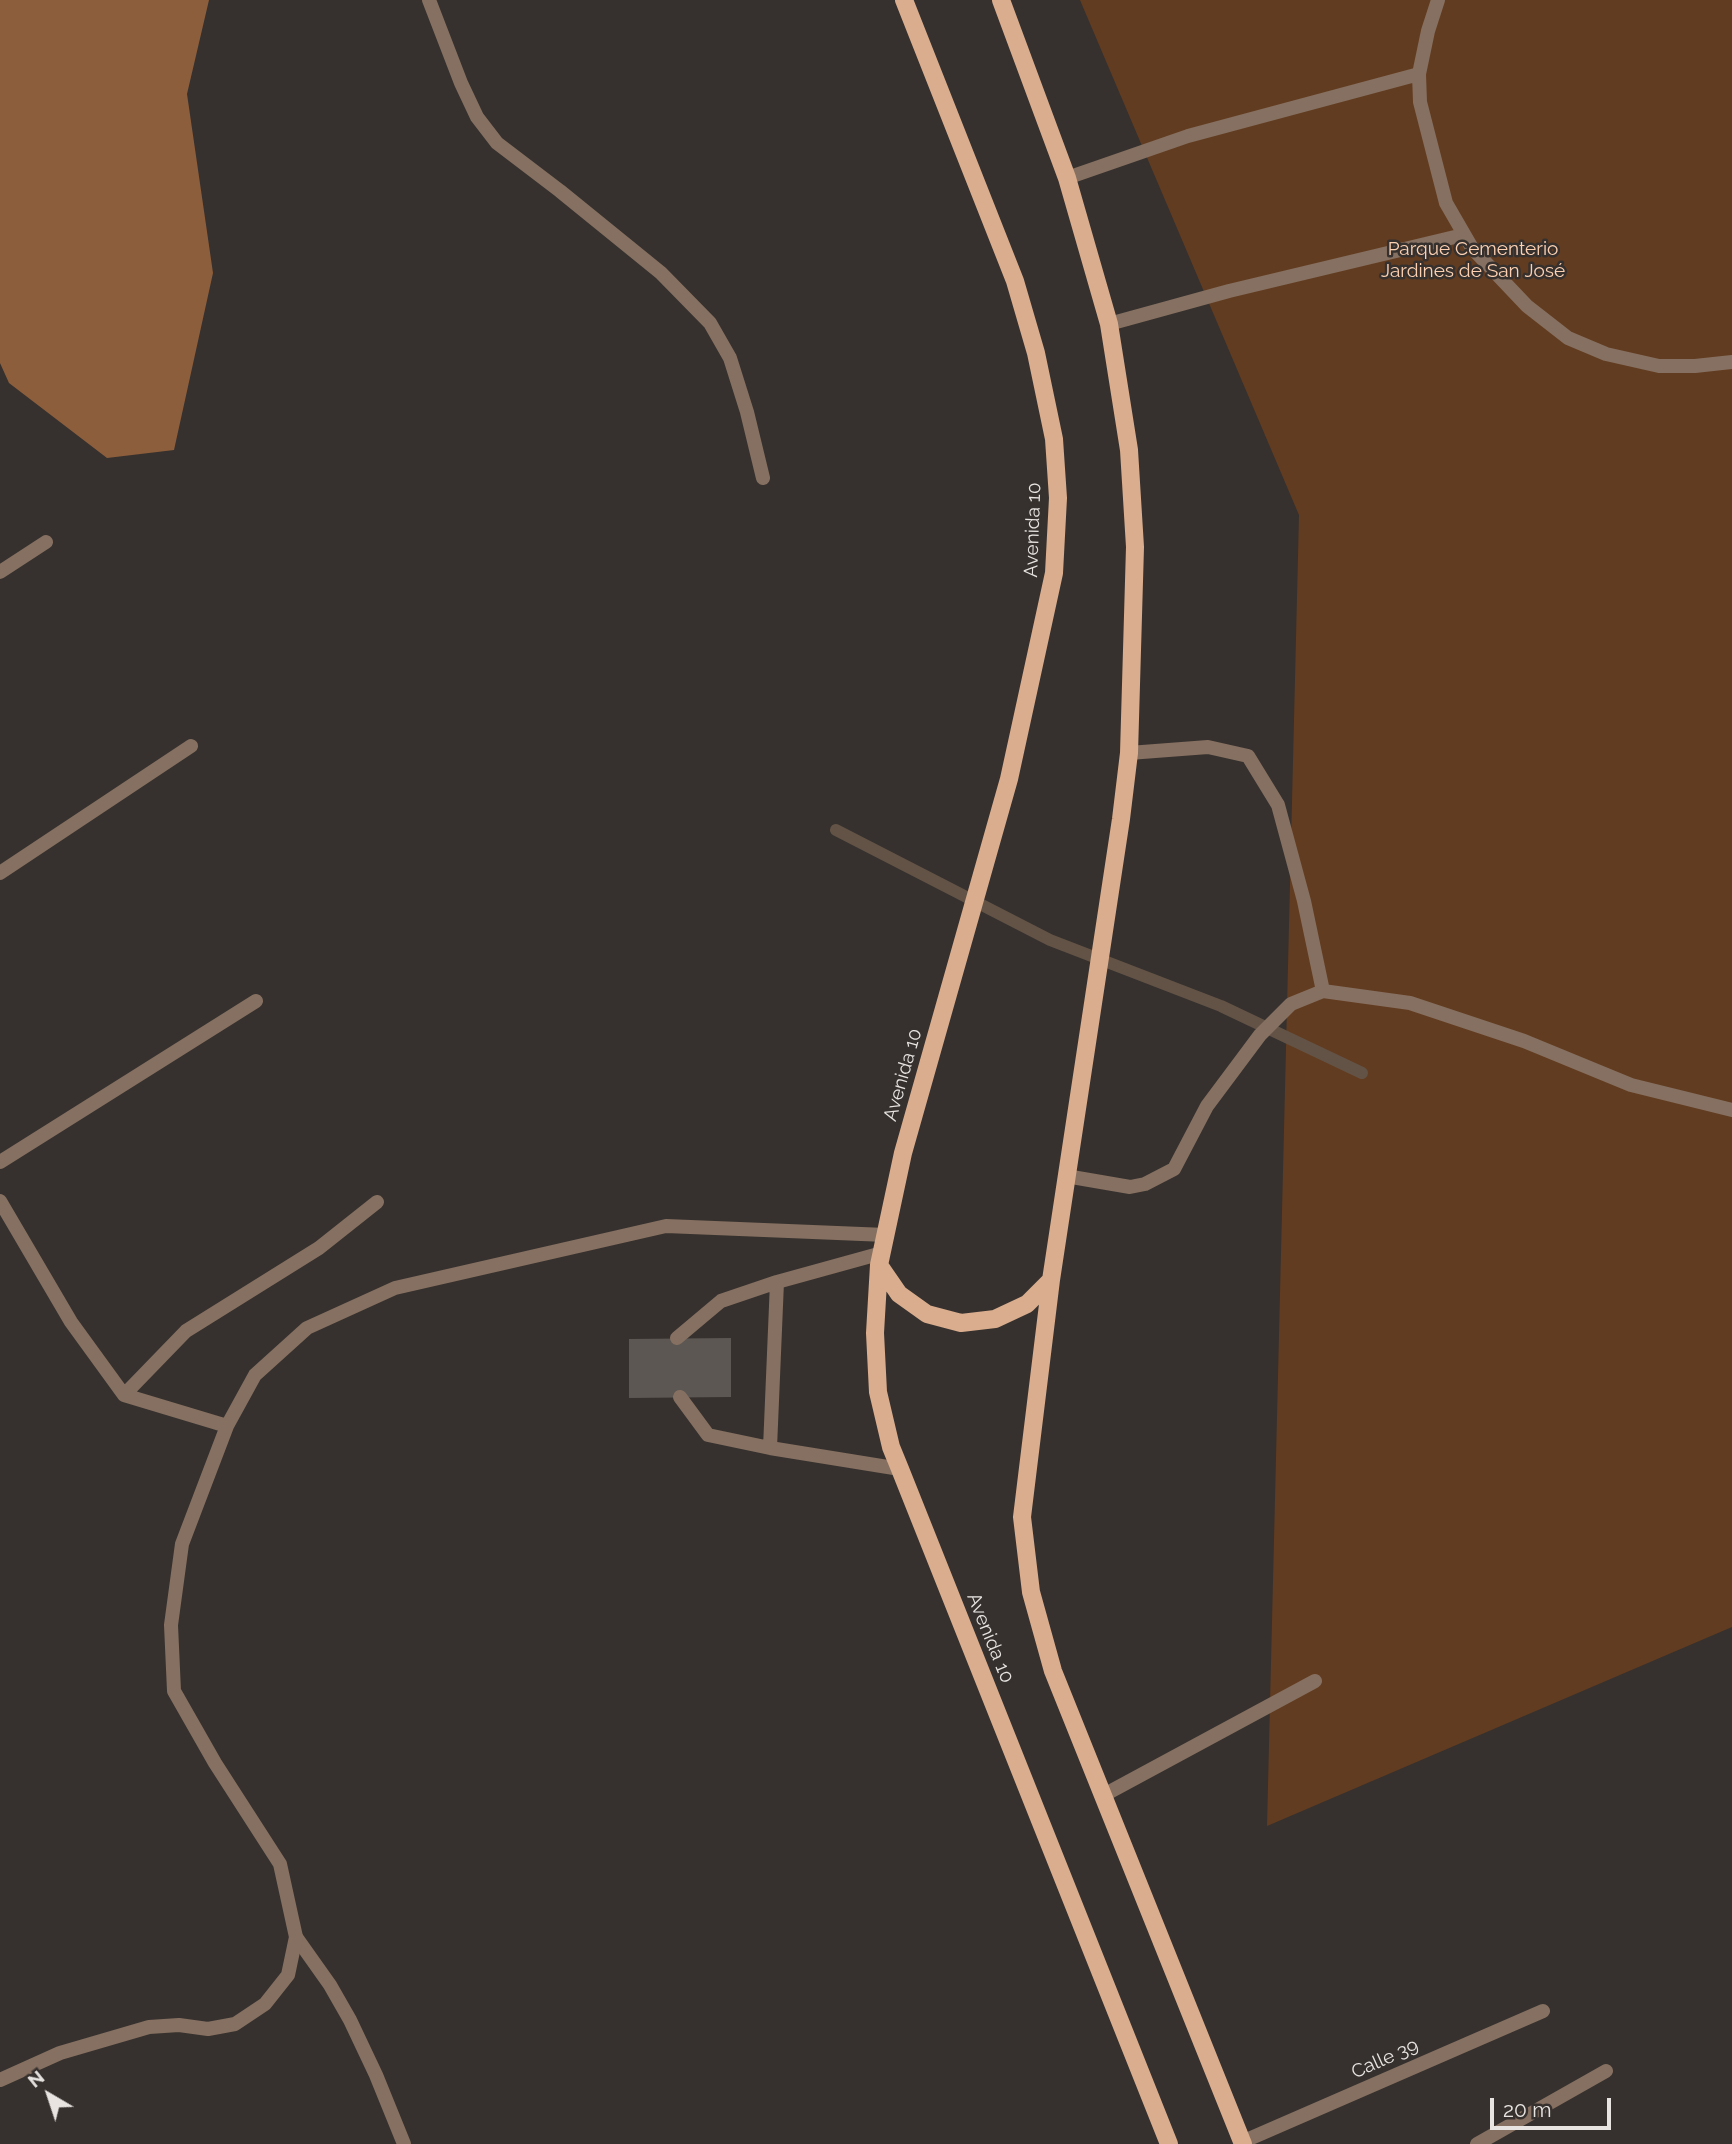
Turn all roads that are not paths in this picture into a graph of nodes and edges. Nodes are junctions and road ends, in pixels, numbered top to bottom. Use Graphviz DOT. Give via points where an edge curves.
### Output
graph roads {
  1 [pos="429,0"];
  2 [pos="904,0"];
  3 [pos="1001,0"];
  4 [pos="1438,0"];
  5 [pos="1419,74"];
  6 [pos="1068,178"];
  7 [pos="1463,235"];
  8 [pos="1110,324"];
  9 [pos="1732,362"];
  10 [pos="762,478"];
  11 [pos="46,542"];
  12 [pos="0,572"];
  13 [pos="191,746"];
  14 [pos="1129,753"];
  15 [pos="0,873"];
  16 [pos="1323,991"];
  17 [pos="256,1001"];
  18 [pos="1732,1110"];
  19 [pos="0,1162"];
  20 [pos="1066,1176"];
  21 [pos="0,1202"];
  22 [pos="377,1202"];
  23 [pos="882,1251"];
  24 [pos="1051,1280"];
  25 [pos="777,1282"];
  26 [pos="677,1338"];
  27 [pos="124,1395"];
  28 [pos="680,1397"];
  29 [pos="227,1426"];
  30 [pos="770,1448"];
  31 [pos="900,1469"];
  32 [pos="1315,1681"];
  33 [pos="1102,1796"];
  34 [pos="296,1937"];
  35 [pos="1543,2011"];
  36 [pos="1606,2071"];
  37 [pos="0,2080"];
  38 [pos="1242,2143"];
  39 [pos="404,2144"];
  40 [pos="1169,2144"];
  41 [pos="1477,2144"];
  1 -- 10 [label="street" via="477,117 497,143 661,273 710,323 730,358"];
  2 -- 23 [label="main road, Avenida 10" via="1015,281 1054,439 1058,498 1054,573 1009,779 903,1153"];
  3 -- 6 [label="main road"];
  4 -- 5 [label="street"];
  5 -- 6 [label="street" via="1188,136"];
  5 -- 7 [label="street" via="1420,102 1432,153 1447,203"];
  6 -- 8 [label="main road"];
  7 -- 8 [label="street"];
  7 -- 9 [label="street" via="1527,306 1569,338 1605,354 1659,366"];
  8 -- 14 [label="main road" via="1129,450 1135,547"];
  11 -- 12 [label="street"];
  13 -- 15 [label="street"];
  14 -- 16 [label="street" via="1208,747 1248,756 1278,804"];
  14 -- 20 [label="main road"];
  16 -- 18 [label="street" via="1410,1003 1524,1041 1631,1085"];
  16 -- 20 [label="street" via="1291,1004 1260,1035 1207,1106 1174,1169 1130,1187"];
  17 -- 19 [label="street"];
  20 -- 24 [label="main road"];
  21 -- 27 [label="street" via="71,1322"];
  22 -- 27 [label="street" via="319,1248 186,1331"];
  23 -- 24 [label="main road" via="899,1294 927,1314 961,1323 995,1320 1027,1304"];
  23 -- 25 [label="street"];
  23 -- 29 [label="street" via="666,1226 395,1288 307,1328 255,1375"];
  23 -- 31 [label="main road, Avenida 10" via="874,1334 878,1392"];
  24 -- 33 [label="main road" via="1022,1517 1031,1592 1053,1671"];
  25 -- 26 [label="street" via="721,1301"];
  25 -- 30 [label="street"];
  27 -- 29 [label="street"];
  28 -- 30 [label="street" via="708,1435"];
  29 -- 34 [label="street" via="182,1544 171,1625 174,1691 280,1864"];
  30 -- 31 [label="street"];
  31 -- 40 [label="main road, Avenida 10"];
  32 -- 33 [label="street"];
  33 -- 38 [label="main road"];
  34 -- 37 [label="street" via="288,1975 265,2004 235,2024 208,2029 149,2027 60,2053"];
  34 -- 39 [label="street" via="349,2021"];
  35 -- 38 [label="street, Calle 39"];
  36 -- 41 [label="street"];
}
